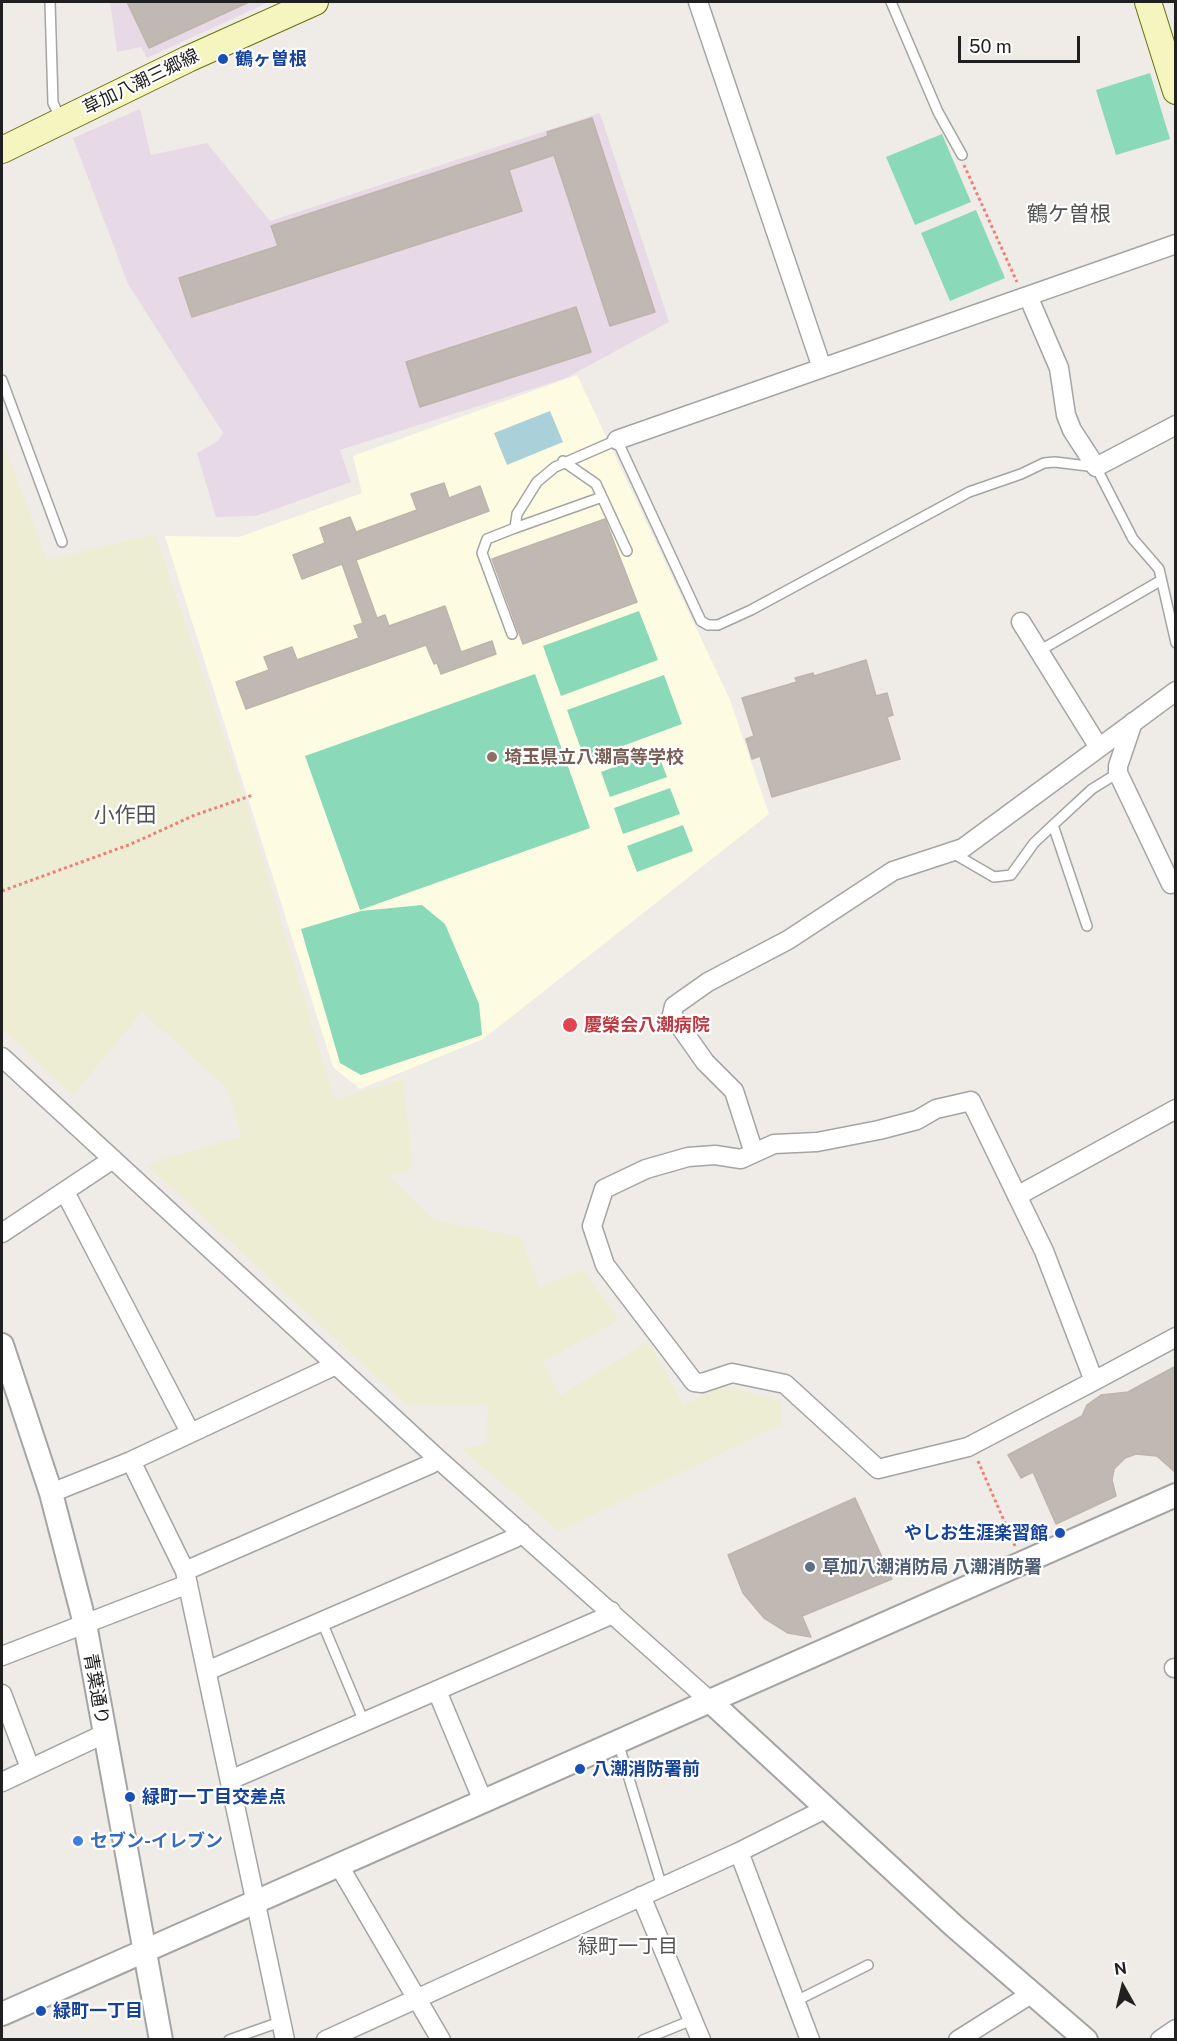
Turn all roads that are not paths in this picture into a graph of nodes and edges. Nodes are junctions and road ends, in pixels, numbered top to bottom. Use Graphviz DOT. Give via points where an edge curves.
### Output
graph roads {
  1 [pos="50,2"];
  2 [pos="315,2"];
  3 [pos="698,2"];
  4 [pos="891,2"];
  5 [pos="1148,2"];
  6 [pos="1176,91"];
  7 [pos="62,121"];
  8 [pos="2,150"];
  9 [pos="962,155"];
  10 [pos="1176,244"];
  11 [pos="1026,296"];
  12 [pos="822,368"];
  13 [pos="2,380"];
  14 [pos="1176,425"];
  15 [pos="617,440"];
  16 [pos="563,461"];
  17 [pos="1096,467"];
  18 [pos="602,497"];
  19 [pos="515,528"];
  20 [pos="62,542"];
  21 [pos="627,550"];
  22 [pos="1160,581"];
  23 [pos="1021,622"];
  24 [pos="512,634"];
  25 [pos="1176,643"];
  26 [pos="1039,651"];
  27 [pos="1176,691"];
  28 [pos="1133,722"];
  29 [pos="1098,746"];
  30 [pos="1119,773"];
  31 [pos="1053,825"];
  32 [pos="950,852"];
  33 [pos="1171,884"];
  34 [pos="1088,926"];
  35 [pos="2,1057"];
  36 [pos="1176,1109"];
  37 [pos="754,1153"];
  38 [pos="113,1159"];
  39 [pos="65,1192"];
  40 [pos="1017,1196"];
  41 [pos="2,1233"];
  42 [pos="1176,1337"];
  43 [pos="2,1346"];
  44 [pos="336,1365"];
  45 [pos="8,1380"];
  46 [pos="1094,1381"];
  47 [pos="190,1432"];
  48 [pos="437,1458"];
  49 [pos="131,1461"];
  50 [pos="51,1493"];
  51 [pos="1176,1495"];
  52 [pos="521,1532"];
  53 [pos="186,1577"];
  54 [pos="611,1611"];
  55 [pos="322,1622"];
  56 [pos="84,1624"];
  57 [pos="2,1656"];
  58 [pos="207,1671"];
  59 [pos="437,1691"];
  60 [pos="2,1694"];
  61 [pos="710,1701"];
  62 [pos="364,1722"];
  63 [pos="104,1734"];
  64 [pos="618,1741"];
  65 [pos="30,1768"];
  66 [pos="230,1780"];
  67 [pos="2,1782"];
  68 [pos="483,1801"];
  69 [pos="825,1809"];
  70 [pos="739,1851"];
  71 [pos="338,1864"];
  72 [pos="662,1887"];
  73 [pos="641,1896"];
  74 [pos="255,1902"];
  75 [pos="144,1951"];
  76 [pos="868,1965"];
  77 [pos="1031,1994"];
  78 [pos="416,1998"];
  79 [pos="796,2001"];
  80 [pos="2,2014"];
  81 [pos="692,2020"];
  82 [pos="1176,2029"];
  83 [pos="283,2031"];
  84 [pos="984,2033"];
  85 [pos="160,2040"];
  86 [pos="229,2040"];
  87 [pos="326,2040"];
  88 [pos="441,2040"];
  89 [pos="643,2040"];
  90 [pos="701,2040"];
  91 [pos="810,2040"];
  92 [pos="958,2040"];
  93 [pos="1086,2040"];
  94 [pos="1160,2040"];
  1 -- 7 [label="lane" via="53,103"];
  2 -- 7 [label="main road, 草加八潮三郷線"];
  3 -- 12 [label="street"];
  4 -- 9 [label="lane" via="938,112"];
  5 -- 6 [label="main road"];
  7 -- 8 [label="main road, 草加八潮三郷線"];
  10 -- 11 [label="street"];
  11 -- 12 [label="street"];
  11 -- 17 [label="street" via="1059,368 1069,422"];
  12 -- 15 [label="street"];
  13 -- 20 [label="lane"];
  14 -- 17 [label="street"];
  15 -- 16 [label="lane"];
  15 -- 17 [label="lane" via="701,621 708,625 718,625 751,610 969,492 1044,463"];
  16 -- 18 [label="lane" via="596,484"];
  16 -- 19 [label="lane" via="537,482 517,514"];
  17 -- 22 [label="lane" via="1133,539 1159,569"];
  18 -- 19 [label="lane"];
  18 -- 21 [label="lane"];
  19 -- 24 [label="lane" via="488,539 482,553"];
  22 -- 25 [label="lane"];
  22 -- 26 [label="lane"];
  23 -- 26 [label="street"];
  26 -- 29 [label="street"];
  27 -- 28 [label="street"];
  28 -- 29 [label="street"];
  28 -- 30 [label="street"];
  29 -- 32 [label="street" via="963,848"];
  30 -- 31 [label="lane" via="1092,789"];
  30 -- 33 [label="street"];
  31 -- 32 [label="lane" via="1011,875 994,877"];
  31 -- 34 [label="lane"];
  32 -- 37 [label="street" via="893,871 788,940 708,982 674,1006 672,1015 705,1062 734,1091"];
  35 -- 38 [label="street"];
  36 -- 40 [label="street"];
  37 -- 40 [label="street" via="774,1144 817,1142 879,1131 917,1120 936,1109 970,1101"];
  37 -- 46 [label="street" via="741,1159 715,1155 688,1157 646,1169 604,1189 592,1226 605,1265 694,1382 732,1373 785,1384 878,1469 968,1447"];
  38 -- 39 [label="street"];
  38 -- 44 [label="street"];
  39 -- 41 [label="street"];
  39 -- 47 [label="street"];
  40 -- 46 [label="street" via="1044,1251"];
  42 -- 46 [label="street"];
  43 -- 45 [label="street, 青葉通り"];
  44 -- 47 [label="street"];
  44 -- 48 [label="street"];
  45 -- 50 [label="street, 青葉通り"];
  47 -- 49 [label="street"];
  48 -- 52 [label="street"];
  48 -- 53 [label="street"];
  49 -- 50 [label="street"];
  49 -- 53 [label="street"];
  50 -- 56 [label="street, 青葉通り"];
  51 -- 61 [label="street"];
  52 -- 54 [label="street"];
  52 -- 55 [label="street" via="516,1538"];
  53 -- 56 [label="street"];
  53 -- 58 [label="street"];
  54 -- 59 [label="street" via="606,1617"];
  54 -- 61 [label="street"];
  55 -- 58 [label="street"];
  55 -- 62 [label="lane"];
  56 -- 57 [label="street"];
  56 -- 63 [label="street, 青葉通り"];
  58 -- 66 [label="street"];
  59 -- 62 [label="street"];
  59 -- 68 [label="street"];
  60 -- 65 [label="street"];
  61 -- 64 [label="street"];
  61 -- 69 [label="street"];
  62 -- 66 [label="street"];
  63 -- 65 [label="street"];
  63 -- 75 [label="street, 青葉通り"];
  64 -- 68 [label="street"];
  64 -- 72 [label="lane"];
  65 -- 67 [label="street"];
  66 -- 74 [label="street"];
  68 -- 71 [label="street"];
  69 -- 70 [label="street"];
  69 -- 77 [label="street"];
  70 -- 72 [label="street"];
  70 -- 79 [label="street"];
  71 -- 74 [label="street"];
  71 -- 78 [label="street"];
  72 -- 73 [label="street"];
  73 -- 78 [label="street"];
  73 -- 81 [label="street"];
  74 -- 75 [label="street"];
  74 -- 83 [label="street"];
  75 -- 80 [label="street"];
  75 -- 85 [label="street, 青葉通り"];
  76 -- 79 [label="lane"];
  77 -- 84 [label="street"];
  77 -- 93 [label="street"];
  78 -- 87 [label="street"];
  78 -- 88 [label="street"];
  79 -- 91 [label="street"];
  81 -- 89 [label="lane"];
  81 -- 90 [label="street"];
  82 -- 94 [label="street"];
  83 -- 86 [label="lane"];
  84 -- 92 [label="street"];
}
